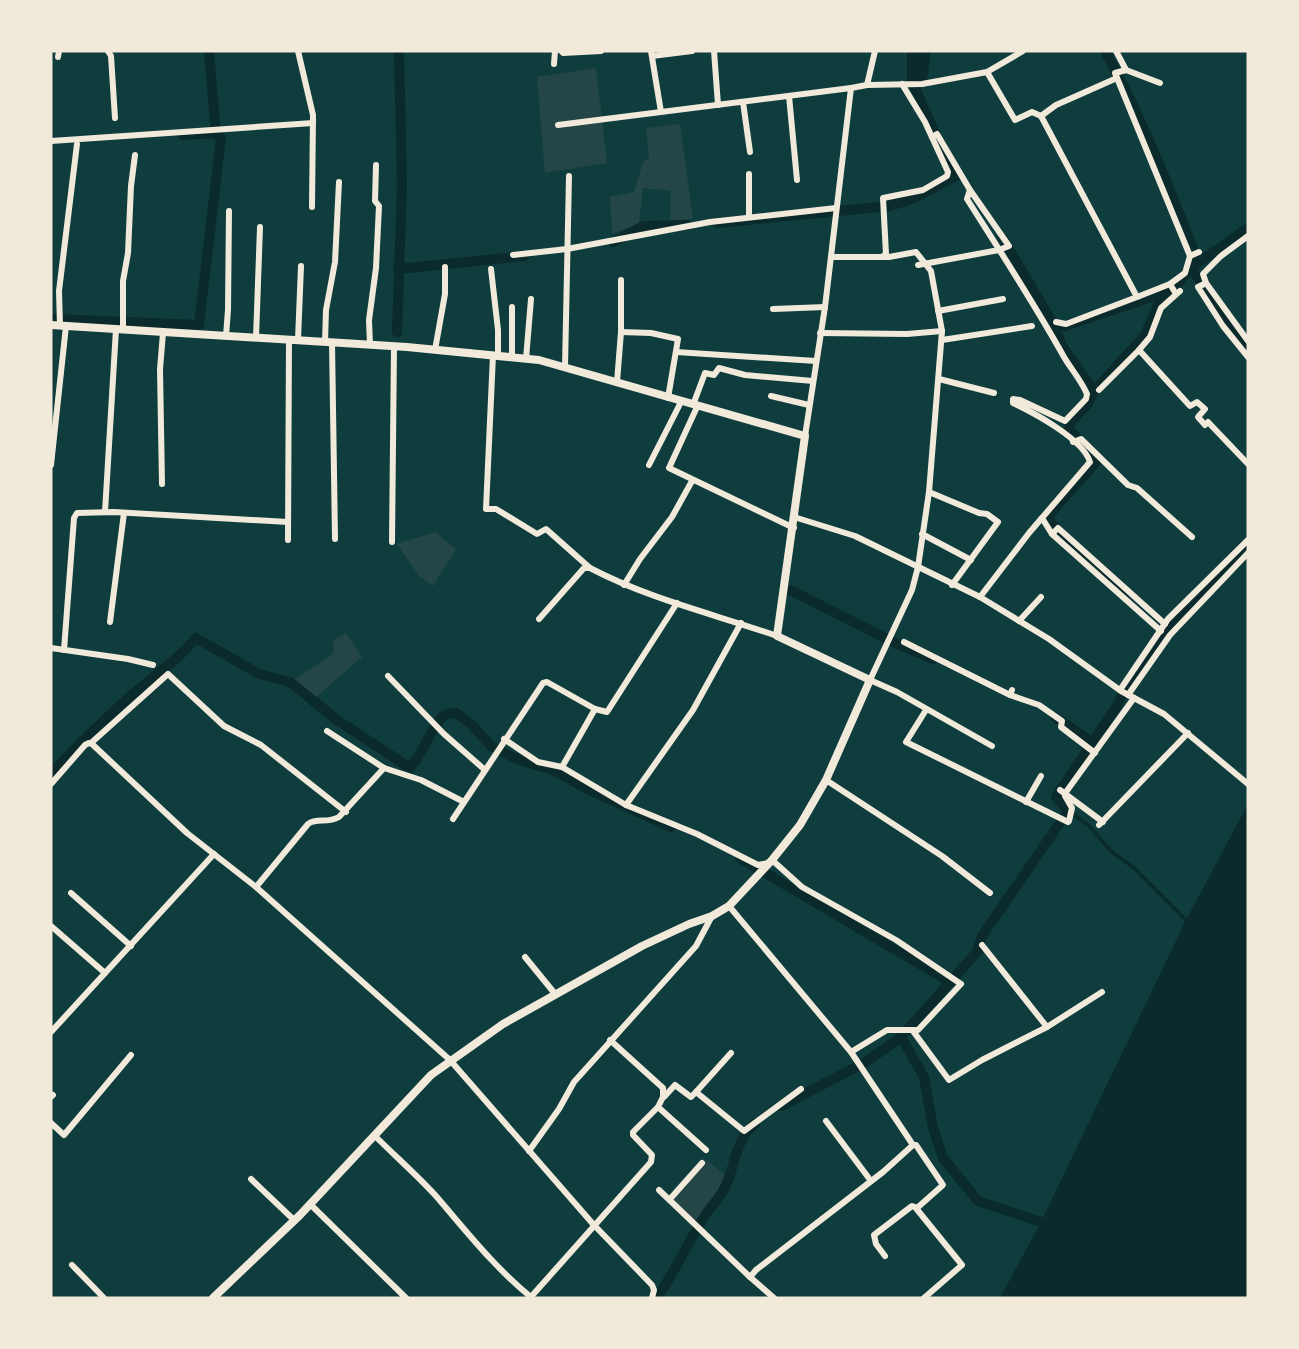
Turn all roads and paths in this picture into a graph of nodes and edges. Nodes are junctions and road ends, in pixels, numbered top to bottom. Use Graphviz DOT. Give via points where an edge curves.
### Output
graph roads {
  1 [pos="108,51"];
  2 [pos="298,51"];
  3 [pos="555,51"];
  4 [pos="561,51"];
  5 [pos="601,51"];
  6 [pos="692,51"];
  7 [pos="714,51"];
  8 [pos="875,51"];
  9 [pos="1023,51"];
  10 [pos="1116,51"];
  11 [pos="652,53"];
  12 [pos="554,64"];
  13 [pos="987,72"];
  14 [pos="1120,73"];
  15 [pos="1160,83"];
  16 [pos="903,84"];
  17 [pos="867,85"];
  18 [pos="850,88"];
  19 [pos="789,96"];
  20 [pos="743,102"];
  21 [pos="718,105"];
  22 [pos="661,112"];
  23 [pos="1041,116"];
  24 [pos="115,118"];
  25 [pos="313,123"];
  26 [pos="558,125"];
  27 [pos="932,137"];
  28 [pos="51,141"];
  29 [pos="77,144"];
  30 [pos="750,152"];
  31 [pos="135,155"];
  32 [pos="376,165"];
  33 [pos="750,174"];
  34 [pos="569,176"];
  35 [pos="797,180"];
  36 [pos="339,182"];
  37 [pos="312,207"];
  38 [pos="836,208"];
  39 [pos="229,211"];
  40 [pos="749,216"];
  41 [pos="260,227"];
  42 [pos="1248,236"];
  43 [pos="567,249"];
  44 [pos="999,250"];
  45 [pos="1199,251"];
  46 [pos="513,255"];
  47 [pos="1190,256"];
  48 [pos="831,257"];
  49 [pos="881,257"];
  50 [pos="921,265"];
  51 [pos="301,267"];
  52 [pos="445,267"];
  53 [pos="491,269"];
  54 [pos="621,280"];
  55 [pos="1206,283"];
  56 [pos="1170,284"];
  57 [pos="1137,298"];
  58 [pos="531,299"];
  59 [pos="1003,299"];
  60 [pos="512,307"];
  61 [pos="825,307"];
  62 [pos="773,309"];
  63 [pos="939,311"];
  64 [pos="1056,322"];
  65 [pos="59,326"];
  66 [pos="1032,326"];
  67 [pos="120,329"];
  68 [pos="942,331"];
  69 [pos="163,332"];
  70 [pos="621,332"];
  71 [pos="820,333"];
  72 [pos="226,336"];
  73 [pos="256,338"];
  74 [pos="293,340"];
  75 [pos="942,340"];
  76 [pos="1247,340"];
  77 [pos="329,342"];
  78 [pos="370,345"];
  79 [pos="1239,345"];
  80 [pos="394,346"];
  81 [pos="435,350"];
  82 [pos="1139,350"];
  83 [pos="676,352"];
  84 [pos="496,356"];
  85 [pos="1248,356"];
  86 [pos="512,357"];
  87 [pos="526,359"];
  88 [pos="816,361"];
  89 [pos="565,367"];
  90 [pos="939,379"];
  91 [pos="617,382"];
  92 [pos="813,382"];
  93 [pos="1099,390"];
  94 [pos="994,393"];
  95 [pos="771,396"];
  96 [pos="668,398"];
  97 [pos="681,402"];
  98 [pos="809,405"];
  99 [pos="695,406"];
  100 [pos="805,436"];
  101 [pos="1076,440"];
  102 [pos="1248,464"];
  103 [pos="51,465"];
  104 [pos="649,465"];
  105 [pos="692,481"];
  106 [pos="162,484"];
  107 [pos="929,492"];
  108 [pos="105,512"];
  109 [pos="124,513"];
  110 [pos="794,517"];
  111 [pos="1042,518"];
  112 [pos="288,522"];
  113 [pos="794,528"];
  114 [pos="922,534"];
  115 [pos="1192,537"];
  116 [pos="335,539"];
  117 [pos="288,540"];
  118 [pos="1248,540"];
  119 [pos="392,542"];
  120 [pos="1248,553"];
  121 [pos="971,560"];
  122 [pos="918,567"];
  123 [pos="590,568"];
  124 [pos="1210,578"];
  125 [pos="1217,584"];
  126 [pos="624,585"];
  127 [pos="952,585"];
  128 [pos="981,597"];
  129 [pos="1041,597"];
  130 [pos="677,603"];
  131 [pos="539,619"];
  132 [pos="1019,621"];
  133 [pos="110,622"];
  134 [pos="741,623"];
  135 [pos="1162,628"];
  136 [pos="777,636"];
  137 [pos="904,642"];
  138 [pos="51,648"];
  139 [pos="64,650"];
  140 [pos="153,665"];
  141 [pos="1136,667"];
  142 [pos="1142,673"];
  143 [pos="388,676"];
  144 [pos="870,680"];
  145 [pos="1126,694"];
  146 [pos="595,709"];
  147 [pos="926,710"];
  148 [pos="327,731"];
  149 [pos="1188,733"];
  150 [pos="503,742"];
  151 [pos="91,743"];
  152 [pos="992,746"];
  153 [pos="1095,752"];
  154 [pos="562,767"];
  155 [pos="384,768"];
  156 [pos="485,769"];
  157 [pos="1041,776"];
  158 [pos="826,780"];
  159 [pos="51,784"];
  160 [pos="1248,784"];
  161 [pos="1063,792"];
  162 [pos="464,802"];
  163 [pos="1026,802"];
  164 [pos="626,805"];
  165 [pos="345,811"];
  166 [pos="453,819"];
  167 [pos="214,854"];
  168 [pos="765,867"];
  169 [pos="256,887"];
  170 [pos="71,893"];
  171 [pos="990,893"];
  172 [pos="729,906"];
  173 [pos="712,916"];
  174 [pos="51,926"];
  175 [pos="982,945"];
  176 [pos="131,946"];
  177 [pos="526,957"];
  178 [pos="106,973"];
  179 [pos="1102,992"];
  180 [pos="556,995"];
  181 [pos="1047,1027"];
  182 [pos="51,1031"];
  183 [pos="914,1031"];
  184 [pos="610,1040"];
  185 [pos="731,1053"];
  186 [pos="131,1055"];
  187 [pos="853,1055"];
  188 [pos="450,1060"];
  189 [pos="801,1088"];
  190 [pos="696,1092"];
  191 [pos="663,1097"];
  192 [pos="658,1107"];
  193 [pos="826,1121"];
  194 [pos="51,1124"];
  195 [pos="374,1135"];
  196 [pos="913,1146"];
  197 [pos="706,1150"];
  198 [pos="529,1151"];
  199 [pos="702,1163"];
  200 [pos="251,1179"];
  201 [pos="871,1181"];
  202 [pos="659,1190"];
  203 [pos="670,1199"];
  204 [pos="310,1204"];
  205 [pos="917,1208"];
  206 [pos="294,1220"];
  207 [pos="593,1224"];
  208 [pos="885,1256"];
  209 [pos="72,1265"];
  210 [pos="751,1277"];
  211 [pos="104,1298"];
  212 [pos="213,1298"];
  213 [pos="406,1298"];
  214 [pos="531,1298"];
  215 [pos="652,1298"];
  216 [pos="774,1298"];
  217 [pos="923,1298"];
  1 -- 24 [label="street"];
  2 -- 25 [label="street"];
  3 -- 12 [label="street"];
  4 -- 5 [label="street"];
  6 -- 11 [label="street"];
  7 -- 21 [label="street"];
  8 -- 17 [label="street"];
  9 -- 13 [label="street"];
  10 -- 14 [label="street"];
  11 -- 22 [label="street"];
  13 -- 16 [label="street"];
  13 -- 23 [label="street" via="1014,120 1032,112"];
  14 -- 15 [label="street"];
  14 -- 23 [label="street"];
  14 -- 47 [label="street"];
  16 -- 17 [label="street"];
  16 -- 27 [label="street"];
  17 -- 18 [label="street"];
  18 -- 19 [label="street"];
  18 -- 38 [label="street"];
  19 -- 20 [label="street"];
  19 -- 35 [label="street"];
  20 -- 21 [label="street"];
  20 -- 30 [label="street"];
  21 -- 22 [label="street"];
  22 -- 26 [label="street"];
  23 -- 57 [label="street"];
  25 -- 28 [label="street"];
  25 -- 37 [label="street"];
  27 -- 44 [label="street" via="937,134 1009,246"];
  27 -- 49 [label="street" via="947,176 923,190 882,200 886,254"];
  29 -- 65 [label="street"];
  31 -- 67 [label="street"];
  32 -- 78 [label="street" via="375,201 379,206"];
  33 -- 40 [label="street"];
  34 -- 43 [label="street"];
  36 -- 77 [label="street" via="335,262 326,310"];
  38 -- 40 [label="street"];
  38 -- 48 [label="street"];
  39 -- 72 [label="street"];
  40 -- 43 [label="street"];
  41 -- 73 [label="street"];
  42 -- 55 [label="street" via="1203,274"];
  43 -- 46 [label="street"];
  43 -- 89 [label="street"];
  44 -- 50 [label="street"];
  44 -- 101 [label="street" via="1087,394 1065,421 1020,400 1012,401"];
  45 -- 47 [label="street"];
  47 -- 56 [label="street" via="1185,273"];
  48 -- 49 [label="street"];
  48 -- 61 [label="street"];
  49 -- 50 [label="street" via="916,252"];
  50 -- 63 [label="street" via="931,271"];
  51 -- 74 [label="street"];
  52 -- 81 [label="street"];
  53 -- 84 [label="street"];
  54 -- 70 [label="street"];
  55 -- 76 [label="street"];
  55 -- 79 [label="street" via="1198,287"];
  56 -- 57 [label="street"];
  56 -- 82 [label="street" via="1178,293 1161,308 1150,337"];
  57 -- 64 [label="street" via="1066,324"];
  58 -- 87 [label="street"];
  59 -- 63 [label="street"];
  60 -- 86 [label="street"];
  61 -- 62 [label="street"];
  61 -- 71 [label="street"];
  63 -- 68 [label="street"];
  65 -- 67 [label="street"];
  65 -- 103 [label="street"];
  66 -- 75 [label="street"];
  67 -- 69 [label="street"];
  67 -- 108 [label="street"];
  68 -- 71 [label="street"];
  68 -- 75 [label="street"];
  69 -- 72 [label="street"];
  69 -- 106 [label="street"];
  70 -- 83 [label="street" via="676,338"];
  70 -- 91 [label="street"];
  71 -- 88 [label="street"];
  72 -- 73 [label="street"];
  73 -- 74 [label="street"];
  74 -- 77 [label="street"];
  74 -- 112 [label="street"];
  75 -- 90 [label="street"];
  76 -- 79 [label="street"];
  77 -- 78 [label="street"];
  77 -- 116 [label="street"];
  78 -- 80 [label="street"];
  79 -- 85 [label="street"];
  80 -- 81 [label="street"];
  80 -- 119 [label="street"];
  81 -- 84 [label="street"];
  82 -- 93 [label="street"];
  82 -- 102 [label="street" via="1190,406 1197,402 1205,409 1198,417"];
  83 -- 88 [label="street"];
  83 -- 96 [label="street"];
  84 -- 86 [label="street"];
  84 -- 123 [label="street" via="486,509 496,509 537,534 546,528"];
  86 -- 87 [label="street"];
  87 -- 89 [label="street"];
  88 -- 92 [label="street"];
  89 -- 91 [label="street"];
  90 -- 94 [label="street"];
  90 -- 107 [label="street"];
  91 -- 96 [label="street"];
  92 -- 98 [label="street"];
  92 -- 99 [label="street" via="719,368 714,375 705,373"];
  95 -- 98 [label="street"];
  96 -- 97 [label="street"];
  97 -- 99 [label="street"];
  97 -- 104 [label="street"];
  98 -- 100 [label="street"];
  99 -- 100 [label="street"];
  99 -- 105 [label="street" via="668,467"];
  100 -- 110 [label="street"];
  101 -- 111 [label="street" via="1090,462"];
  101 -- 115 [label="street"];
  105 -- 113 [label="street"];
  105 -- 126 [label="street"];
  107 -- 114 [label="street"];
  107 -- 121 [label="street" via="998,522"];
  108 -- 109 [label="street"];
  108 -- 139 [label="street" via="75,516"];
  109 -- 112 [label="street"];
  109 -- 133 [label="street"];
  110 -- 113 [label="street"];
  110 -- 122 [label="street" via="855,536"];
  111 -- 128 [label="street"];
  111 -- 135 [label="street" via="1052,534"];
  112 -- 117 [label="street"];
  113 -- 136 [label="street"];
  114 -- 121 [label="street"];
  114 -- 122 [label="street"];
  118 -- 124 [label="street"];
  120 -- 125 [label="street"];
  121 -- 127 [label="street"];
  122 -- 127 [label="street"];
  122 -- 144 [label="street"];
  123 -- 126 [label="street"];
  123 -- 131 [label="street" via="584,568"];
  124 -- 125 [label="street"];
  124 -- 135 [label="street"];
  125 -- 142 [label="street"];
  126 -- 130 [label="street"];
  127 -- 128 [label="street"];
  128 -- 132 [label="street"];
  129 -- 132 [label="street"];
  130 -- 134 [label="street"];
  130 -- 146 [label="street" via="609,711"];
  132 -- 145 [label="street"];
  134 -- 136 [label="street"];
  134 -- 164 [label="street" via="692,710"];
  135 -- 141 [label="street"];
  136 -- 144 [label="street"];
  137 -- 153 [label="street" via="1039,705"];
  138 -- 139 [label="street"];
  139 -- 140 [label="street"];
  141 -- 142 [label="street"];
  141 -- 145 [label="street"];
  142 -- 145 [label="street"];
  143 -- 156 [label="street"];
  144 -- 147 [label="street"];
  144 -- 158 [label="street"];
  145 -- 149 [label="street"];
  145 -- 153 [label="street"];
  146 -- 150 [label="street" via="544,681"];
  146 -- 154 [label="street"];
  147 -- 152 [label="street"];
  147 -- 163 [label="street" via="906,742"];
  148 -- 155 [label="street"];
  149 -- 160 [label="street"];
  149 -- 161 [label="street" via="1101,824"];
  150 -- 154 [label="street" via="538,762"];
  150 -- 156 [label="street"];
  151 -- 159 [label="street"];
  151 -- 165 [label="street" via="168,674 224,726 261,745"];
  151 -- 167 [label="street"];
  153 -- 161 [label="street"];
  154 -- 164 [label="street"];
  155 -- 162 [label="street" via="422,780"];
  155 -- 165 [label="street"];
  156 -- 162 [label="street"];
  157 -- 163 [label="street"];
  158 -- 168 [label="street" via="800,825"];
  158 -- 171 [label="street"];
  161 -- 163 [label="street" via="1072,808 1068,821"];
  162 -- 166 [label="street"];
  164 -- 168 [label="street"];
  165 -- 169 [label="street" via="330,822 311,822"];
  167 -- 169 [label="street"];
  167 -- 176 [label="street"];
  168 -- 172 [label="street"];
  168 -- 183 [label="street" via="896,940 961,984"];
  169 -- 188 [label="street"];
  170 -- 176 [label="street"];
  172 -- 173 [label="street"];
  172 -- 187 [label="street"];
  173 -- 180 [label="street" via="642,946"];
  173 -- 184 [label="street" via="696,946"];
  174 -- 178 [label="street"];
  175 -- 181 [label="street"];
  176 -- 178 [label="street"];
  177 -- 180 [label="street"];
  178 -- 182 [label="street"];
  179 -- 181 [label="street"];
  180 -- 188 [label="street"];
  181 -- 183 [label="street" via="949,1080"];
  183 -- 187 [label="street" via="887,1030"];
  184 -- 191 [label="street" via="660,1085"];
  184 -- 198 [label="street" via="574,1082"];
  185 -- 190 [label="street"];
  186 -- 194 [label="street" via="64,1135"];
  187 -- 196 [label="street"];
  188 -- 195 [label="street"];
  188 -- 198 [label="street"];
  189 -- 190 [label="street" via="744,1131"];
  190 -- 191 [label="street" via="691,1097 675,1085"];
  191 -- 192 [label="street"];
  192 -- 197 [label="street"];
  192 -- 207 [label="street" via="632,1135 653,1157 651,1162"];
  193 -- 201 [label="street"];
  195 -- 204 [label="street"];
  195 -- 214 [label="street"];
  196 -- 201 [label="street"];
  196 -- 205 [label="street" via="916,1144 943,1185"];
  198 -- 207 [label="street"];
  199 -- 203 [label="street"];
  200 -- 206 [label="street"];
  201 -- 210 [label="street"];
  202 -- 203 [label="street"];
  203 -- 210 [label="street"];
  204 -- 206 [label="street"];
  204 -- 213 [label="street"];
  205 -- 208 [label="street" via="912,1206 874,1235"];
  205 -- 217 [label="street" via="962,1265"];
  206 -- 212 [label="street"];
  207 -- 214 [label="street"];
  207 -- 215 [label="street" via="652,1285"];
  209 -- 211 [label="street"];
  210 -- 216 [label="street"];
}
